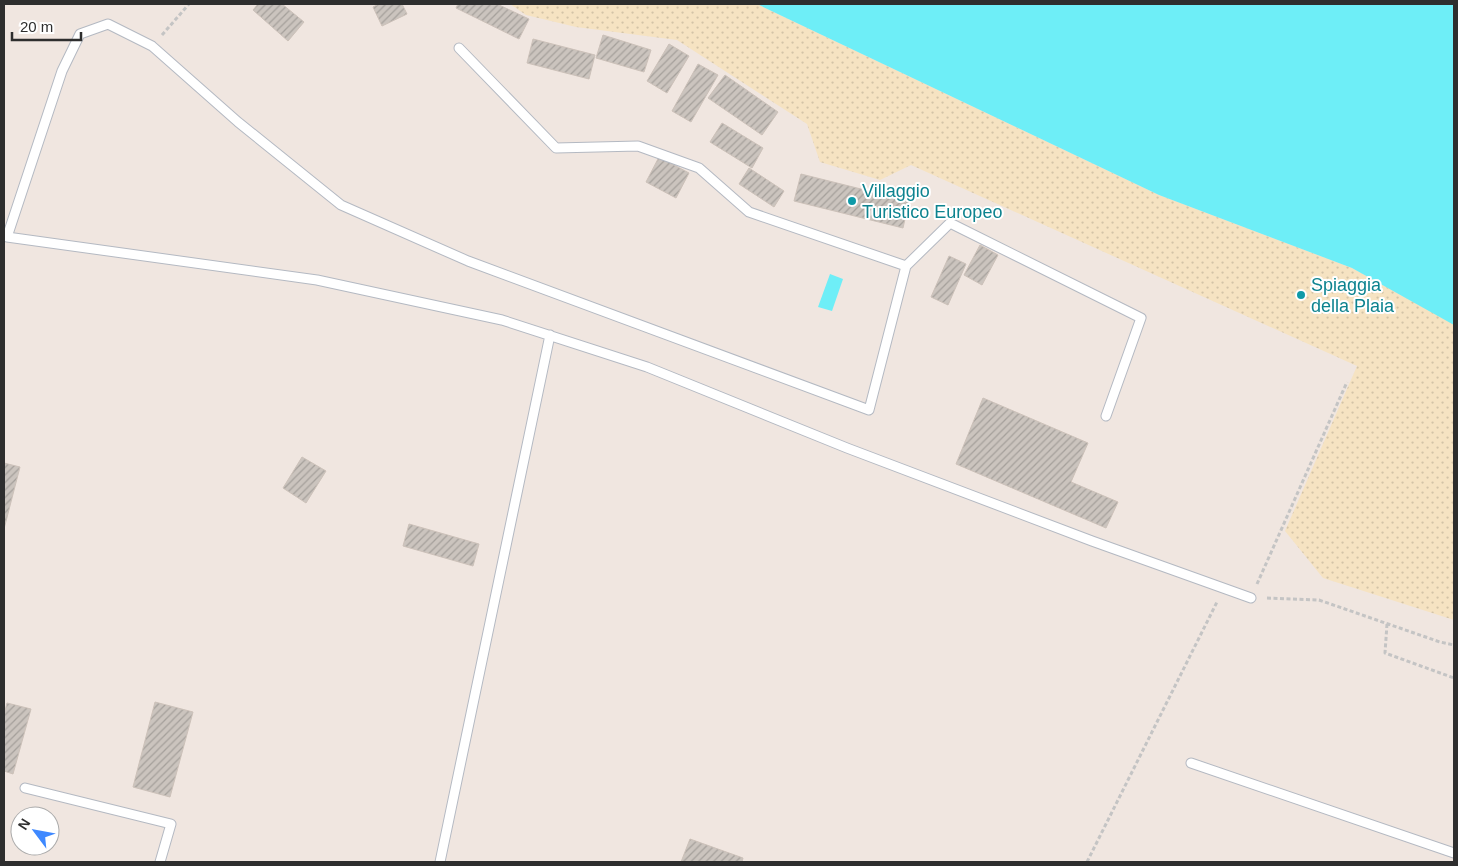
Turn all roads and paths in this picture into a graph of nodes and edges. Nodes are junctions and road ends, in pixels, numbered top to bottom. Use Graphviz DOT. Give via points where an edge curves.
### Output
graph roads {
  1 [pos="189,4"];
  2 [pos="152,46"];
  3 [pos="459,48"];
  4 [pos="6,237"];
  5 [pos="906,266"];
  6 [pos="550,335"];
  7 [pos="1347,382"];
  8 [pos="1106,416"];
  9 [pos="1224,588"];
  10 [pos="1251,598"];
  11 [pos="1387,624"];
  12 [pos="1454,645"];
  13 [pos="1454,678"];
  14 [pos="1191,763"];
  15 [pos="25,788"];
  16 [pos="1454,853"];
  17 [pos="160,862"];
  18 [pos="440,862"];
  19 [pos="1087,862"];
  1 -- 2 [label="path"];
  2 -- 4 [label="lane" via="108,24 80,34 62,71"];
  2 -- 5 [label="lane" via="238,122 341,205 468,261 869,410"];
  3 -- 5 [label="lane" via="556,148 638,146 700,168 749,212"];
  4 -- 6 [label="lane" via="317,280 502,320"];
  5 -- 8 [label="lane" via="950,223 1141,318"];
  6 -- 9 [label="lane" via="647,367 847,448"];
  6 -- 18 [label="lane"];
  7 -- 10 [label="path"];
  9 -- 10 [label="lane"];
  9 -- 19 [label="path"];
  10 -- 11 [label="path" via="1319,600"];
  11 -- 12 [label="path"];
  11 -- 13 [label="path" via="1385,653"];
  14 -- 16 [label="lane"];
  15 -- 17 [label="lane" via="171,824"];
}
